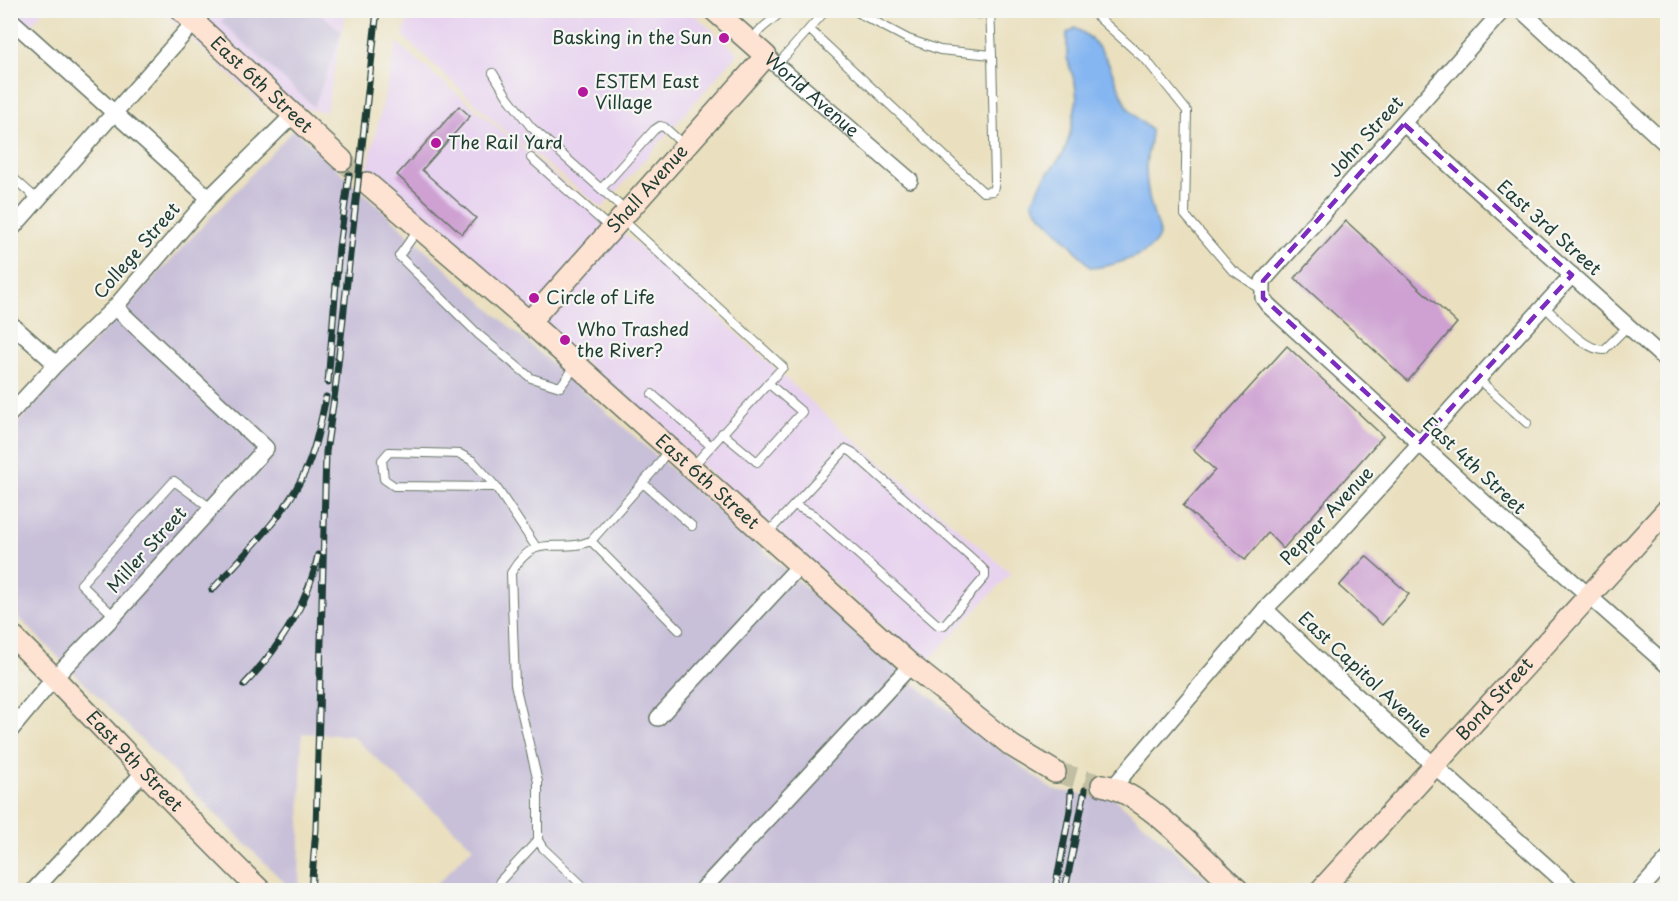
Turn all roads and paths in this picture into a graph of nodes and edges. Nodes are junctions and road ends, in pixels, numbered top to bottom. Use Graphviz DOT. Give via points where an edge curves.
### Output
graph roads {
  1 [pos="714,10"];
  2 [pos="784,10"];
  3 [pos="826,10"];
  4 [pos="852,10"];
  5 [pos="990,10"];
  6 [pos="1090,10"];
  7 [pos="1503,10"];
  8 [pos="1521,10"];
  9 [pos="193,14"];
  10 [pos="10,20"];
  11 [pos="809,29"];
  12 [pos="749,41"];
  13 [pos="992,55"];
  14 [pos="772,61"];
  15 [pos="493,73"];
  16 [pos="115,114"];
  17 [pos="294,114"];
  18 [pos="1404,124"];
  19 [pos="685,146"];
  20 [pos="1668,146"];
  21 [pos="531,158"];
  22 [pos="342,160"];
  23 [pos="10,175"];
  24 [pos="910,180"];
  25 [pos="367,183"];
  26 [pos="601,189"];
  27 [pos="209,198"];
  28 [pos="38,200"];
  29 [pos="620,220"];
  30 [pos="420,227"];
  31 [pos="10,231"];
  32 [pos="1572,275"];
  33 [pos="1262,290"];
  34 [pos="1544,306"];
  35 [pos="116,307"];
  36 [pos="529,322"];
  37 [pos="10,323"];
  38 [pos="1628,326"];
  39 [pos="1668,362"];
  40 [pos="56,364"];
  41 [pos="576,365"];
  42 [pos="1478,379"];
  43 [pos="768,383"];
  44 [pos="652,394"];
  45 [pos="10,414"];
  46 [pos="1527,423"];
  47 [pos="722,433"];
  48 [pos="1420,442"];
  49 [pos="711,446"];
  50 [pos="669,448"];
  51 [pos="692,467"];
  52 [pos="643,483"];
  53 [pos="496,487"];
  54 [pos="794,505"];
  55 [pos="211,508"];
  56 [pos="1668,509"];
  57 [pos="692,526"];
  58 [pos="766,535"];
  59 [pos="591,541"];
  60 [pos="536,547"];
  61 [pos="800,565"];
  62 [pos="1590,595"];
  63 [pos="1265,609"];
  64 [pos="114,616"];
  65 [pos="679,630"];
  66 [pos="10,634"];
  67 [pos="911,665"];
  68 [pos="1668,666"];
  69 [pos="55,677"];
  70 [pos="658,718"];
  71 [pos="10,730"];
  72 [pos="1435,765"];
  73 [pos="1055,772"];
  74 [pos="143,773"];
  75 [pos="1108,785"];
  76 [pos="538,840"];
  77 [pos="1668,859"];
  78 [pos="500,881"];
  79 [pos="34,891"];
  80 [pos="260,891"];
  81 [pos="587,891"];
  82 [pos="702,891"];
  83 [pos="1238,891"];
  84 [pos="1321,891"];
  85 [pos="1574,891"];
  86 [pos="1640,891"];
  1 -- 12 [label="street, World Avenue"];
  2 -- 12 [label="lane"];
  3 -- 11 [label="lane"];
  4 -- 13 [label="lane" via="908,39 940,50"];
  5 -- 13 [label="lane"];
  6 -- 33 [label="lane" via="1147,61 1187,111 1185,215 1231,269"];
  7 -- 18 [label="street, John Street"];
  8 -- 20 [label="street"];
  9 -- 16 [label="street"];
  9 -- 17 [label="street, East 6th Street"];
  10 -- 16 [label="street"];
  11 -- 13 [label="lane" via="983,192 993,191 995,182"];
  11 -- 14 [label="lane"];
  12 -- 14 [label="street, World Avenue"];
  14 -- 19 [label="street, Shall Avenue"];
  14 -- 24 [label="street, World Avenue"];
  15 -- 26 [label="lane" via="531,128"];
  16 -- 27 [label="street"];
  16 -- 28 [label="street"];
  17 -- 22 [label="street, East 6th Street"];
  17 -- 27 [label="street, College Street"];
  18 -- 32 [label="street, East 3rd Street"];
  18 -- 33 [label="street, John Street" via="1263,281"];
  19 -- 26 [label="lane" via="660,126"];
  19 -- 29 [label="street, Shall Avenue"];
  21 -- 29 [label="lane"];
  23 -- 28 [label="lane"];
  25 -- 30 [label="street, East 6th Street"];
  26 -- 29 [label="lane"];
  27 -- 35 [label="street, College Street"];
  28 -- 31 [label="street"];
  29 -- 36 [label="street, Shall Avenue"];
  29 -- 43 [label="lane" via="783,367"];
  30 -- 36 [label="street, East 6th Street"];
  30 -- 41 [label="lane" via="399,256 479,334 531,378 560,387"];
  32 -- 34 [label="street, Pepper Avenue"];
  32 -- 38 [label="street, East 3rd Street"];
  33 -- 48 [label="street, East 4th Street" via="1268,305"];
  34 -- 38 [label="lane" via="1596,350 1604,350"];
  34 -- 42 [label="street, Pepper Avenue"];
  35 -- 40 [label="street, College Street"];
  35 -- 55 [label="street, Miller Street" via="266,448"];
  36 -- 41 [label="street, East 6th Street"];
  37 -- 40 [label="street"];
  38 -- 39 [label="street, East 3rd Street"];
  40 -- 45 [label="street, College Street"];
  41 -- 50 [label="street, East 6th Street"];
  42 -- 46 [label="lane"];
  42 -- 48 [label="street, Pepper Avenue"];
  43 -- 47 [label="lane"];
  43 -- 47 [label="lane" via="802,412 757,462"];
  44 -- 49 [label="lane"];
  47 -- 49 [label="lane"];
  48 -- 62 [label="street, East 4th Street"];
  48 -- 63 [label="street, Pepper Avenue"];
  49 -- 51 [label="lane"];
  50 -- 51 [label="street, East 6th Street"];
  50 -- 52 [label="lane"];
  51 -- 58 [label="street, East 6th Street"];
  52 -- 57 [label="lane"];
  52 -- 59 [label="lane"];
  53 -- 53 [label="lane" via="473,461 459,454 389,452 382,460 384,479 394,486"];
  53 -- 60 [label="lane"];
  54 -- 54 [label="lane" via="814,515 938,625 944,625 985,577 985,571 976,562 846,449"];
  54 -- 58 [label="lane"];
  55 -- 64 [label="street, Miller Street"];
  55 -- 64 [label="lane" via="174,481 81,584"];
  56 -- 62 [label="street, Bond Street"];
  58 -- 61 [label="street, East 6th Street"];
  59 -- 60 [label="lane"];
  59 -- 65 [label="lane"];
  60 -- 76 [label="lane" via="517,562 511,573 515,684 538,782"];
  61 -- 67 [label="street, East 6th Street"];
  61 -- 70 [label="street"];
  62 -- 68 [label="street, East 4th Street"];
  62 -- 72 [label="street, Bond Street"];
  63 -- 72 [label="street, East Capitol Avenue"];
  63 -- 75 [label="street, Pepper Avenue"];
  64 -- 69 [label="street, Miller Street"];
  66 -- 69 [label="street, East 9th Street"];
  67 -- 73 [label="street, East 6th Street" via="1012,746"];
  67 -- 82 [label="street"];
  69 -- 71 [label="street, Miller Street"];
  69 -- 74 [label="street, East 9th Street"];
  72 -- 84 [label="street, Bond Street"];
  72 -- 85 [label="street, East Capitol Avenue"];
  74 -- 79 [label="street"];
  74 -- 80 [label="street, East 9th Street"];
  75 -- 83 [label="street" via="1155,813"];
  76 -- 78 [label="lane"];
  76 -- 81 [label="lane"];
  77 -- 86 [label="street"];
}
